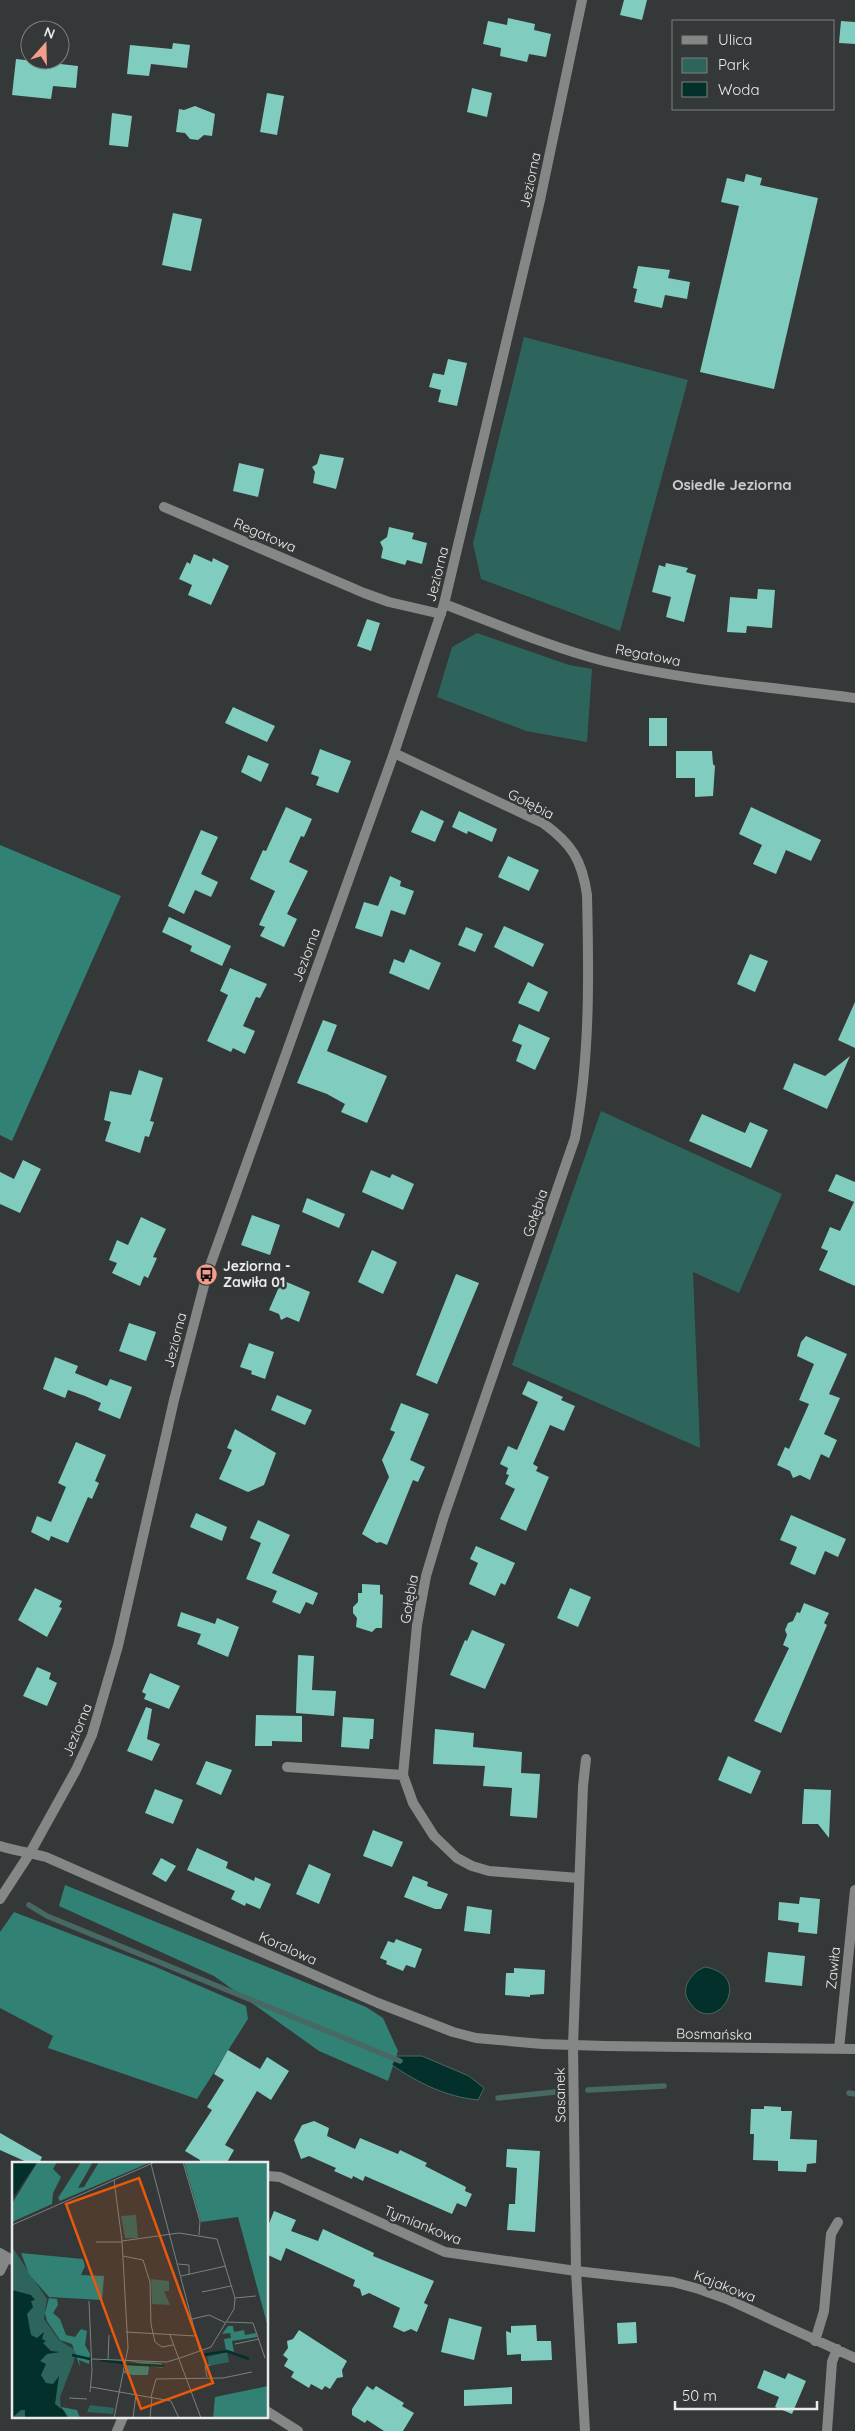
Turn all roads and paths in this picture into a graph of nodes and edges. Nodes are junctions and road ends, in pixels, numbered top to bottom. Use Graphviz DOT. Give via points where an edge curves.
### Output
graph roads {
  1 [pos="582,0"];
  2 [pos="164,506"];
  3 [pos="442,609"];
  4 [pos="855,698"];
  5 [pos="394,753"];
  6 [pos="586,1759"];
  7 [pos="287,1766"];
  8 [pos="403,1776"];
  9 [pos="0,1846"];
  10 [pos="30,1852"];
  11 [pos="579,1878"];
  12 [pos="855,1890"];
  13 [pos="0,1899"];
  14 [pos="573,2045"];
  15 [pos="839,2049"];
  16 [pos="855,2049"];
  17 [pos="269,2176"];
  18 [pos="838,2222"];
  19 [pos="7,2257"];
  20 [pos="0,2271"];
  21 [pos="576,2271"];
  22 [pos="815,2341"];
  23 [pos="837,2349"];
  24 [pos="855,2358"];
  25 [pos="269,2413"];
  26 [pos="123,2418"];
  27 [pos="117,2431"];
  28 [pos="298,2431"];
  29 [pos="585,2431"];
  30 [pos="827,2431"];
  1 -- 3 [label="street, Jeziorna" via="540,200"];
  2 -- 3 [label="street, Regatowa" via="364,593 389,602"];
  3 -- 4 [label="street, Regatowa" via="612,662 668,674"];
  3 -- 5 [label="street, Jeziorna"];
  5 -- 8 [label="street, Gołębia" via="543,823 562,837 574,851 584,877 590,980 585,1064 575,1138 426,1576 417,1625"];
  5 -- 10 [label="street, Jeziorna" via="207,1274 176,1390 102,1707 76,1770"];
  6 -- 11 [label="street, Sasanek"];
  7 -- 8 [label="street"];
  8 -- 11 [label="street, Gołębia" via="424,1821 434,1836 457,1858 489,1871"];
  9 -- 10 [label="street, Koralowa" via="20,1853"];
  10 -- 13 [label="street, Jeziorna"];
  10 -- 14 [label="street, Koralowa" via="378,2003 453,2032 485,2040"];
  11 -- 14 [label="street, Sasanek"];
  12 -- 15 [label="street, Zawiła"];
  14 -- 15 [label="street, Bosmańska"];
  14 -- 21 [label="street, Sasanek"];
  15 -- 16 [label="street, Bosmańska"];
  17 -- 21 [label="street, Tymiankowa" via="280,2177 445,2252"];
  18 -- 22 [label="street" via="830,2234 824,2311"];
  19 -- 20 [label="street"];
  21 -- 22 [label="street, Kajakowa" via="673,2282 699,2289"];
  21 -- 29 [label="street, Sasanek"];
  22 -- 23 [label="street, Kajakowa"];
  23 -- 24 [label="street, Kajakowa"];
  23 -- 30 [label="street" via="832,2362"];
  25 -- 28 [label="street"];
  26 -- 27 [label="street"];
}
